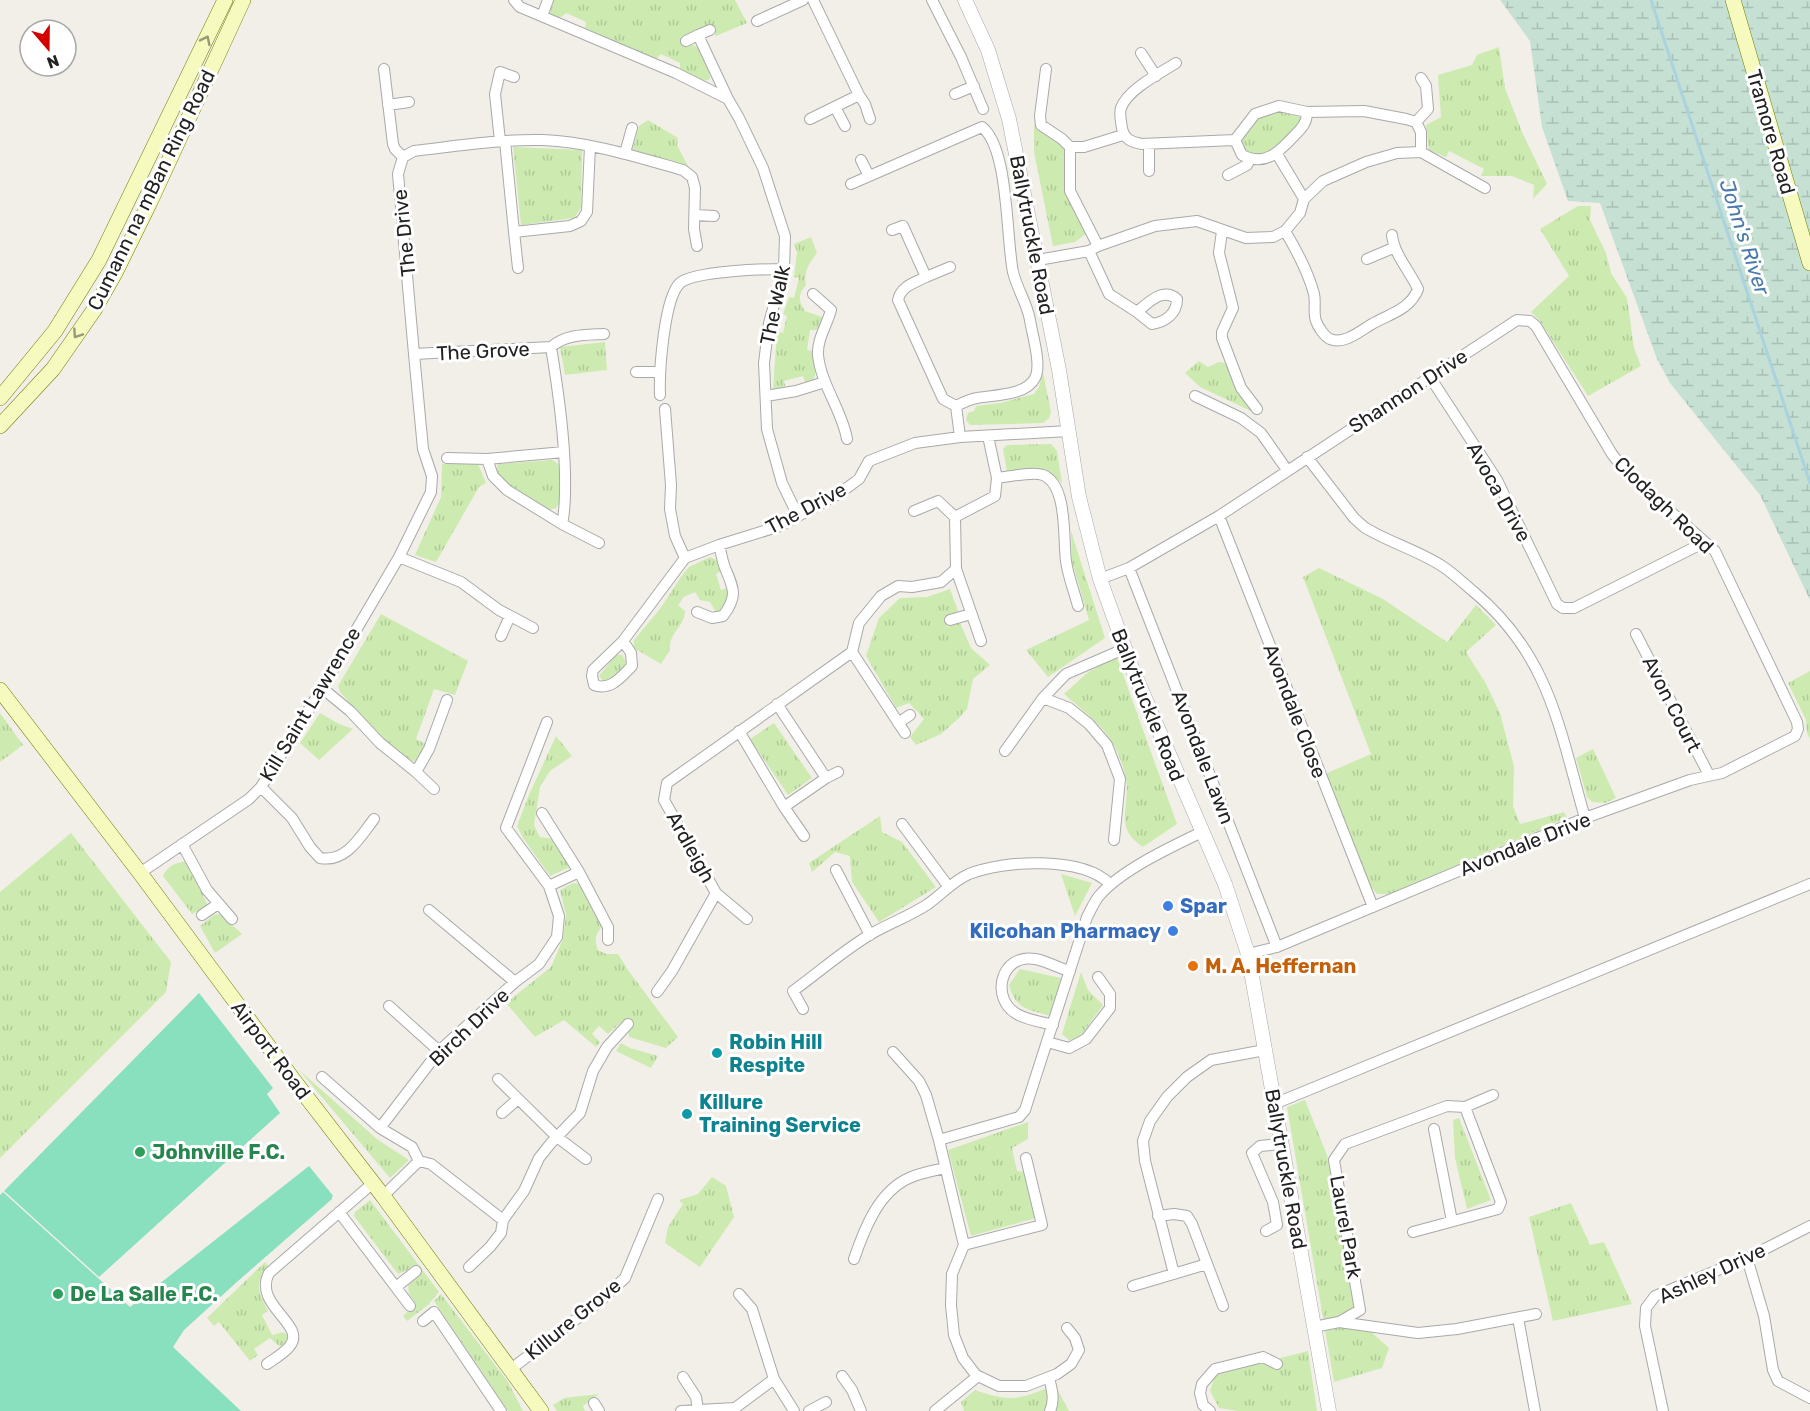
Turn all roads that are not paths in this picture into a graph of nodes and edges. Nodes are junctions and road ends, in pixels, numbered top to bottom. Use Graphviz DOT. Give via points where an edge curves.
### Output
graph roads {
  1 [pos="225,0"];
  2 [pos="243,0"];
  3 [pos="514,0"];
  4 [pos="548,0"];
  5 [pos="803,0"];
  6 [pos="813,0"];
  7 [pos="932,0"];
  8 [pos="964,0"];
  9 [pos="1732,0"];
  10 [pos="783,4"];
  11 [pos="542,16"];
  12 [pos="757,21"];
  13 [pos="710,30"];
  14 [pos="698,35"];
  15 [pos="686,41"];
  16 [pos="1141,53"];
  17 [pos="1176,63"];
  18 [pos="489,67"];
  19 [pos="384,69"];
  20 [pos="1046,69"];
  21 [pos="500,72"];
  22 [pos="1155,76"];
  23 [pos="514,77"];
  24 [pos="1421,78"];
  25 [pos="974,86"];
  26 [pos="955,94"];
  27 [pos="859,95"];
  28 [pos="728,99"];
  29 [pos="409,102"];
  30 [pos="388,105"];
  31 [pos="835,107"];
  32 [pos="983,109"];
  33 [pos="1307,112"];
  34 [pos="810,119"];
  35 [pos="870,119"];
  36 [pos="1416,122"];
  37 [pos="845,126"];
  38 [pos="632,128"];
  39 [pos="1123,135"];
  40 [pos="1235,140"];
  41 [pos="503,141"];
  42 [pos="1149,144"];
  43 [pos="590,146"];
  44 [pos="1070,147"];
  45 [pos="1421,152"];
  46 [pos="625,153"];
  47 [pos="1277,154"];
  48 [pos="403,158"];
  49 [pos="861,159"];
  50 [pos="1250,159"];
  51 [pos="1149,171"];
  52 [pos="1228,175"];
  53 [pos="869,176"];
  54 [pos="851,184"];
  55 [pos="1485,188"];
  56 [pos="1304,199"];
  57 [pos="694,215"];
  58 [pos="714,216"];
  59 [pos="892,230"];
  60 [pos="1222,231"];
  61 [pos="1285,231"];
  62 [pos="514,232"];
  63 [pos="1392,235"];
  64 [pos="697,246"];
  65 [pos="1094,248"];
  66 [pos="1393,248"];
  67 [pos="1367,259"];
  68 [pos="1038,260"];
  69 [pos="1810,263"];
  70 [pos="950,267"];
  71 [pos="518,268"];
  72 [pos="784,269"];
  73 [pos="926,277"];
  74 [pos="813,294"];
  75 [pos="411,309"];
  76 [pos="1137,312"];
  77 [pos="1530,321"];
  78 [pos="604,334"];
  79 [pos="551,347"];
  80 [pos="414,354"];
  81 [pos="636,372"];
  82 [pos="659,372"];
  83 [pos="1431,377"];
  84 [pos="825,382"];
  85 [pos="660,395"];
  86 [pos="766,396"];
  87 [pos="1195,396"];
  88 [pos="0,398"];
  89 [pos="956,406"];
  90 [pos="665,409"];
  91 [pos="1257,409"];
  92 [pos="0,426"];
  93 [pos="1069,431"];
  94 [pos="988,435"];
  95 [pos="960,437"];
  96 [pos="847,439"];
  97 [pos="564,452"];
  98 [pos="1307,457"];
  99 [pos="447,458"];
  100 [pos="487,459"];
  101 [pos="1287,470"];
  102 [pos="997,478"];
  103 [pos="431,492"];
  104 [pos="914,511"];
  105 [pos="798,516"];
  106 [pos="1219,516"];
  107 [pos="955,517"];
  108 [pos="562,524"];
  109 [pos="1705,542"];
  110 [pos="599,543"];
  111 [pos="719,545"];
  112 [pos="399,557"];
  113 [pos="686,558"];
  114 [pos="1129,568"];
  115 [pos="956,569"];
  116 [pos="1100,579"];
  117 [pos="1078,606"];
  118 [pos="697,612"];
  119 [pos="971,614"];
  120 [pos="510,616"];
  121 [pos="950,620"];
  122 [pos="533,628"];
  123 [pos="1636,634"];
  124 [pos="501,636"];
  125 [pos="981,640"];
  126 [pos="623,641"];
  127 [pos="1124,649"];
  128 [pos="852,651"];
  129 [pos="322,688"];
  130 [pos="0,690"];
  131 [pos="1043,698"];
  132 [pos="447,700"];
  133 [pos="777,704"];
  134 [pos="910,715"];
  135 [pos="547,722"];
  136 [pos="898,723"];
  137 [pos="1798,729"];
  138 [pos="739,731"];
  139 [pos="905,733"];
  140 [pos="1005,751"];
  141 [pos="416,772"];
  142 [pos="838,772"];
  143 [pos="1709,775"];
  144 [pos="826,778"];
  145 [pos="261,787"];
  146 [pos="434,789"];
  147 [pos="784,807"];
  148 [pos="542,813"];
  149 [pos="1585,818"];
  150 [pos="374,819"];
  151 [pos="902,824"];
  152 [pos="1202,832"];
  153 [pos="804,836"];
  154 [pos="1114,840"];
  155 [pos="182,844"];
  156 [pos="836,870"];
  157 [pos="579,872"];
  158 [pos="140,873"];
  159 [pos="1110,884"];
  160 [pos="1810,884"];
  161 [pos="549,886"];
  162 [pos="948,886"];
  163 [pos="716,893"];
  164 [pos="218,904"];
  165 [pos="1373,907"];
  166 [pos="429,910"];
  167 [pos="202,915"];
  168 [pos="232,919"];
  169 [pos="747,919"];
  170 [pos="870,935"];
  171 [pos="608,940"];
  172 [pos="1277,946"];
  173 [pos="1248,954"];
  174 [pos="1070,972"];
  175 [pos="1098,977"];
  176 [pos="515,982"];
  177 [pos="657,992"];
  178 [pos="389,1006"];
  179 [pos="803,1009"];
  180 [pos="627,1024"];
  181 [pos="1053,1025"];
  182 [pos="1047,1042"];
  183 [pos="1265,1050"];
  184 [pos="439,1051"];
  185 [pos="893,1052"];
  186 [pos="322,1077"];
  187 [pos="498,1079"];
  188 [pos="1493,1095"];
  189 [pos="518,1099"];
  190 [pos="1274,1104"];
  191 [pos="1465,1107"];
  192 [pos="502,1113"];
  193 [pos="380,1128"];
  194 [pos="1434,1129"];
  195 [pos="557,1137"];
  196 [pos="939,1140"];
  197 [pos="1281,1144"];
  198 [pos="1026,1158"];
  199 [pos="586,1159"];
  200 [pos="419,1161"];
  201 [pos="945,1168"];
  202 [pos="373,1183"];
  203 [pos="383,1196"];
  204 [pos="658,1199"];
  205 [pos="339,1212"];
  206 [pos="1158,1216"];
  207 [pos="503,1220"];
  208 [pos="1452,1221"];
  209 [pos="1810,1226"];
  210 [pos="1266,1232"];
  211 [pos="1413,1232"];
  212 [pos="964,1245"];
  213 [pos="1748,1258"];
  214 [pos="854,1259"];
  215 [pos="1207,1264"];
  216 [pos="469,1267"];
  217 [pos="416,1271"];
  218 [pos="1174,1274"];
  219 [pos="1133,1286"];
  220 [pos="396,1287"];
  221 [pos="739,1294"];
  222 [pos="410,1306"];
  223 [pos="1223,1306"];
  224 [pos="1536,1314"];
  225 [pos="1518,1318"];
  226 [pos="423,1321"];
  227 [pos="1339,1322"];
  228 [pos="1314,1327"];
  229 [pos="1067,1328"];
  230 [pos="267,1364"];
  231 [pos="1277,1364"];
  232 [pos="511,1369"];
  233 [pos="842,1376"];
  234 [pos="978,1376"];
  235 [pos="683,1377"];
  236 [pos="1049,1377"];
  237 [pos="774,1379"];
  238 [pos="1810,1398"];
  239 [pos="826,1402"];
  240 [pos="736,1409"];
  241 [pos="698,1410"];
  242 [pos="501,1411"];
  243 [pos="541,1411"];
  244 [pos="681,1411"];
  245 [pos="794,1411"];
  246 [pos="809,1411"];
  247 [pos="861,1411"];
  248 [pos="934,1411"];
  249 [pos="1050,1411"];
  250 [pos="1210,1411"];
  251 [pos="1329,1411"];
  252 [pos="1535,1411"];
  253 [pos="1663,1411"];
  88 -- 1 [label="main road, Cumann na mBan Ring Road, one-way" via="55,331 99,260"];
  2 -- 92 [label="main road, Cumann na mBan Ring Road, one-way" via="150,201 99,300 53,369"];
  3 -- 11 [label="street" via="520,7"];
  4 -- 11 [label="street"];
  5 -- 10 [label="street"];
  6 -- 27 [label="street"];
  7 -- 25 [label="street"];
  8 -- 68 [label="street, Ballytruckle Road" via="988,50 1003,95"];
  9 -- 69 [label="main road, Tramore Road"];
  10 -- 12 [label="street"];
  11 -- 28 [label="street"];
  13 -- 14 [label="street"];
  14 -- 15 [label="street"];
  14 -- 28 [label="street, The Walk"];
  16 -- 22 [label="street"];
  17 -- 22 [label="street"];
  18 -- 21 [label="street"];
  19 -- 30 [label="street"];
  20 -- 44 [label="street" via="1041,125"];
  21 -- 23 [label="street"];
  21 -- 41 [label="street" via="495,94"];
  22 -- 39 [label="street" via="1131,93 1121,108"];
  24 -- 36 [label="street" via="1426,86 1428,110"];
  25 -- 26 [label="street"];
  25 -- 32 [label="street"];
  27 -- 31 [label="street"];
  27 -- 35 [label="street"];
  28 -- 72 [label="street, The Walk" via="763,168 785,236"];
  29 -- 30 [label="street"];
  30 -- 48 [label="street" via="393,144"];
  31 -- 34 [label="street"];
  31 -- 37 [label="street"];
  33 -- 36 [label="street" via="1364,111"];
  33 -- 40 [label="street" via="1279,106 1255,114"];
  33 -- 47 [label="street" via="1304,126"];
  36 -- 45 [label="street" via="1421,132"];
  38 -- 46 [label="street"];
  39 -- 42 [label="street" via="1131,141"];
  39 -- 44 [label="street" via="1084,147"];
  40 -- 42 [label="street"];
  40 -- 50 [label="street" via="1242,155"];
  41 -- 43 [label="street" via="544,140"];
  41 -- 48 [label="street" via="414,151"];
  41 -- 62 [label="street"];
  42 -- 51 [label="street"];
  43 -- 46 [label="street"];
  43 -- 62 [label="street" via="587,212 581,221 570,226"];
  44 -- 65 [label="street" via="1070,191"];
  45 -- 55 [label="street"];
  45 -- 56 [label="street" via="1396,153 1366,162 1323,181"];
  46 -- 57 [label="street" via="683,170 692,177"];
  47 -- 50 [label="street"];
  47 -- 56 [label="street"];
  48 -- 75 [label="street, The Drive" via="398,174"];
  49 -- 53 [label="street"];
  50 -- 52 [label="street" via="1247,165"];
  53 -- 54 [label="street"];
  53 -- 89 [label="street" via="982,127 988,132 1000,164 1010,257 1028,311 1038,366 1035,379 1027,387"];
  56 -- 61 [label="street" via="1300,213"];
  57 -- 58 [label="street"];
  57 -- 64 [label="street"];
  59 -- 73 [label="street" via="903,226"];
  60 -- 61 [label="street" via="1246,238 1273,237"];
  60 -- 65 [label="street" via="1197,221 1155,226"];
  60 -- 91 [label="street" via="1219,253 1233,308 1222,338 1241,388"];
  61 -- 66 [label="street" via="1308,273 1316,320 1327,338 1333,340 1352,336 1395,314 1415,298 1418,289 1412,275"];
  62 -- 71 [label="street"];
  63 -- 66 [label="street"];
  65 -- 68 [label="street"];
  65 -- 76 [label="street" via="1109,294"];
  66 -- 67 [label="street"];
  68 -- 93 [label="street, Ballytruckle Road"];
  70 -- 73 [label="street"];
  72 -- 82 [label="street" via="688,278 678,284 665,324"];
  72 -- 86 [label="street, The Walk" via="768,332 764,363"];
  73 -- 89 [label="street" via="906,286 898,300 943,399"];
  74 -- 84 [label="street" via="831,310 818,354"];
  75 -- 80 [label="street, The Grove"];
  77 -- 83 [label="street, Shannon Drive" via="1517,320"];
  77 -- 109 [label="street, Clodagh Road" via="1626,472"];
  78 -- 79 [label="street, The Grove" via="560,339"];
  79 -- 80 [label="street, The Grove"];
  79 -- 97 [label="street, The Grove"];
  80 -- 103 [label="street, The Grove"];
  81 -- 82 [label="street"];
  82 -- 85 [label="street"];
  83 -- 98 [label="street, Shannon Drive"];
  83 -- 109 [label="street, Avoca Drive" via="1497,480 1557,604 1563,608 1574,608"];
  84 -- 86 [label="street"];
  84 -- 96 [label="street" via="844,422"];
  86 -- 105 [label="street, The Walk" via="767,429 782,483"];
  87 -- 101 [label="street" via="1261,432"];
  89 -- 95 [label="street"];
  90 -- 113 [label="street" via="670,509 675,536"];
  93 -- 94 [label="street, The Drive"];
  93 -- 116 [label="street, Ballytruckle Road" via="1079,497"];
  94 -- 95 [label="street, The Drive"];
  94 -- 102 [label="street"];
  95 -- 105 [label="street, The Drive" via="915,443 869,462 860,478"];
  97 -- 100 [label="street"];
  97 -- 108 [label="street, The Grove" via="566,509"];
  98 -- 101 [label="street, Shannon Drive"];
  98 -- 149 [label="street" via="1364,527 1444,567 1489,605 1517,636 1551,702"];
  99 -- 100 [label="street"];
  100 -- 108 [label="street" via="493,477 507,490"];
  101 -- 106 [label="street, Shannon Drive"];
  102 -- 107 [label="street" via="995,496"];
  102 -- 117 [label="street" via="1036,473 1044,475 1058,491 1066,562"];
  103 -- 112 [label="street, Kill Saint Lawrence"];
  104 -- 107 [label="street" via="938,501"];
  105 -- 111 [label="street, The Drive" via="780,526"];
  106 -- 114 [label="street, Shannon Drive"];
  106 -- 165 [label="street, Avondale Close"];
  107 -- 115 [label="street"];
  108 -- 110 [label="street"];
  109 -- 137 [label="street, Clodagh Road" via="1715,550"];
  111 -- 113 [label="street, The Drive"];
  111 -- 118 [label="street" via="734,588 731,606 723,616 712,618"];
  112 -- 120 [label="street" via="461,582"];
  112 -- 129 [label="street, Kill Saint Lawrence"];
  113 -- 126 [label="street"];
  114 -- 116 [label="street, Shannon Drive"];
  114 -- 172 [label="street, Avondale Lawn"];
  115 -- 119 [label="street"];
  115 -- 128 [label="street" via="941,582 898,586 881,596 859,623"];
  116 -- 127 [label="street, Ballytruckle Road"];
  119 -- 121 [label="street"];
  119 -- 125 [label="street"];
  120 -- 122 [label="street"];
  120 -- 124 [label="street"];
  123 -- 143 [label="street, Avon Court"];
  127 -- 131 [label="street" via="1066,674"];
  127 -- 152 [label="street, Ballytruckle Road"];
  128 -- 133 [label="street, Ardleigh"];
  128 -- 136 [label="street"];
  129 -- 141 [label="street"];
  129 -- 145 [label="street, Kill Saint Lawrence"];
  130 -- 158 [label="main road, Airport Road"];
  131 -- 140 [label="street"];
  131 -- 154 [label="street" via="1069,708 1107,745 1120,779"];
  132 -- 141 [label="street"];
  133 -- 138 [label="street, Ardleigh"];
  133 -- 144 [label="street"];
  134 -- 136 [label="street"];
  135 -- 161 [label="street, Birch Drive" via="506,828"];
  136 -- 139 [label="street"];
  137 -- 143 [label="street, Avondale Drive" via="1790,740 1722,773"];
  138 -- 147 [label="street"];
  138 -- 163 [label="street, Ardleigh" via="668,783 664,791 664,800"];
  141 -- 146 [label="street"];
  142 -- 144 [label="street"];
  143 -- 149 [label="street, Avondale Drive"];
  144 -- 147 [label="street"];
  145 -- 150 [label="street" via="292,818 320,858 335,859 348,851"];
  145 -- 155 [label="street, Kill Saint Lawrence"];
  147 -- 153 [label="street"];
  148 -- 157 [label="street"];
  149 -- 165 [label="street, Avondale Drive"];
  151 -- 162 [label="street"];
  152 -- 159 [label="street"];
  152 -- 173 [label="street, Ballytruckle Road"];
  155 -- 158 [label="street, Kill Saint Lawrence"];
  155 -- 164 [label="street"];
  156 -- 170 [label="street"];
  157 -- 161 [label="street"];
  157 -- 171 [label="street" via="608,927"];
  158 -- 202 [label="main road, Airport Road"];
  159 -- 162 [label="street" via="1084,869 1030,863 969,874"];
  159 -- 174 [label="street" via="1087,916"];
  160 -- 190 [label="street"];
  161 -- 176 [label="street, Birch Drive" via="559,916 557,938 539,964"];
  162 -- 170 [label="street" via="931,902"];
  163 -- 169 [label="street, Ardleigh"];
  163 -- 177 [label="street, Ardleigh"];
  164 -- 167 [label="street"];
  164 -- 168 [label="street"];
  165 -- 172 [label="street, Avondale Drive"];
  166 -- 176 [label="street"];
  170 -- 179 [label="street" via="793,991"];
  172 -- 173 [label="street, Avondale Drive"];
  173 -- 183 [label="street, Ballytruckle Road"];
  174 -- 181 [label="street"];
  174 -- 181 [label="street" via="1034,959 1017,960 1004,970 1001,984 1005,1001 1016,1014"];
  175 -- 182 [label="street" via="1110,994 1110,1008 1101,1022 1086,1039 1069,1048"];
  176 -- 184 [label="street, Birch Drive"];
  178 -- 184 [label="street"];
  180 -- 195 [label="street" via="593,1071 580,1113"];
  181 -- 182 [label="street"];
  182 -- 196 [label="street" via="1025,1110 1019,1117"];
  183 -- 190 [label="street, Ballytruckle Road"];
  183 -- 206 [label="street" via="1211,1060 1187,1077 1150,1121 1143,1141"];
  184 -- 193 [label="street, Birch Drive"];
  185 -- 196 [label="street" via="927,1095"];
  186 -- 193 [label="street"];
  187 -- 189 [label="street"];
  188 -- 191 [label="street, Laurel Park"];
  189 -- 192 [label="street"];
  189 -- 195 [label="street"];
  190 -- 197 [label="street, Ballytruckle Road"];
  191 -- 208 [label="street" via="1501,1202 1498,1209"];
  191 -- 227 [label="street, Laurel Park" via="1447,1106 1340,1149 1334,1160 1360,1310"];
  193 -- 200 [label="street" via="412,1147"];
  194 -- 208 [label="street"];
  195 -- 199 [label="street"];
  195 -- 207 [label="street" via="539,1158 524,1191"];
  196 -- 201 [label="street"];
  197 -- 210 [label="street" via="1260,1146 1252,1154 1273,1202 1277,1225"];
  197 -- 228 [label="street, Ballytruckle Road"];
  198 -- 212 [label="street" via="1042,1225"];
  200 -- 203 [label="street"];
  200 -- 207 [label="street" via="431,1164"];
  201 -- 212 [label="street"];
  201 -- 214 [label="street" via="908,1178 898,1185 864,1230"];
  202 -- 203 [label="main road, Airport Road"];
  202 -- 205 [label="street"];
  203 -- 232 [label="main road, Airport Road"];
  204 -- 232 [label="street, Killure Grove" via="625,1278"];
  205 -- 220 [label="street"];
  205 -- 230 [label="street" via="269,1273 264,1282 268,1298 292,1330 294,1339 290,1347"];
  206 -- 215 [label="street" via="1187,1216"];
  206 -- 218 [label="street"];
  207 -- 216 [label="street" via="501,1233"];
  208 -- 211 [label="street"];
  209 -- 213 [label="street, Ashley Drive"];
  212 -- 234 [label="street" via="952,1274 954,1335 963,1358"];
  213 -- 238 [label="street" via="1773,1370 1778,1381"];
  213 -- 253 [label="street, Ashley Drive" via="1655,1296 1646,1308 1645,1326"];
  215 -- 218 [label="street"];
  215 -- 223 [label="street"];
  217 -- 220 [label="street"];
  218 -- 219 [label="street"];
  220 -- 222 [label="street"];
  221 -- 237 [label="street" via="752,1309"];
  224 -- 225 [label="street"];
  225 -- 227 [label="street" via="1418,1333"];
  225 -- 252 [label="street"];
  226 -- 242 [label="street" via="434,1312"];
  227 -- 228 [label="street"];
  228 -- 251 [label="street, Ballytruckle Road"];
  229 -- 236 [label="street" via="1079,1350 1071,1364"];
  231 -- 250 [label="street" via="1263,1357 1215,1369 1202,1384 1200,1393"];
  232 -- 243 [label="main road, Airport Road"];
  233 -- 247 [label="street"];
  234 -- 236 [label="street" via="999,1386 1026,1386"];
  234 -- 248 [label="street"];
  235 -- 241 [label="street" via="696,1397"];
  236 -- 249 [label="street" via="1053,1394"];
  237 -- 240 [label="street"];
  237 -- 245 [label="street"];
  239 -- 246 [label="street"];
  240 -- 241 [label="street"];
  241 -- 244 [label="street"];
}
